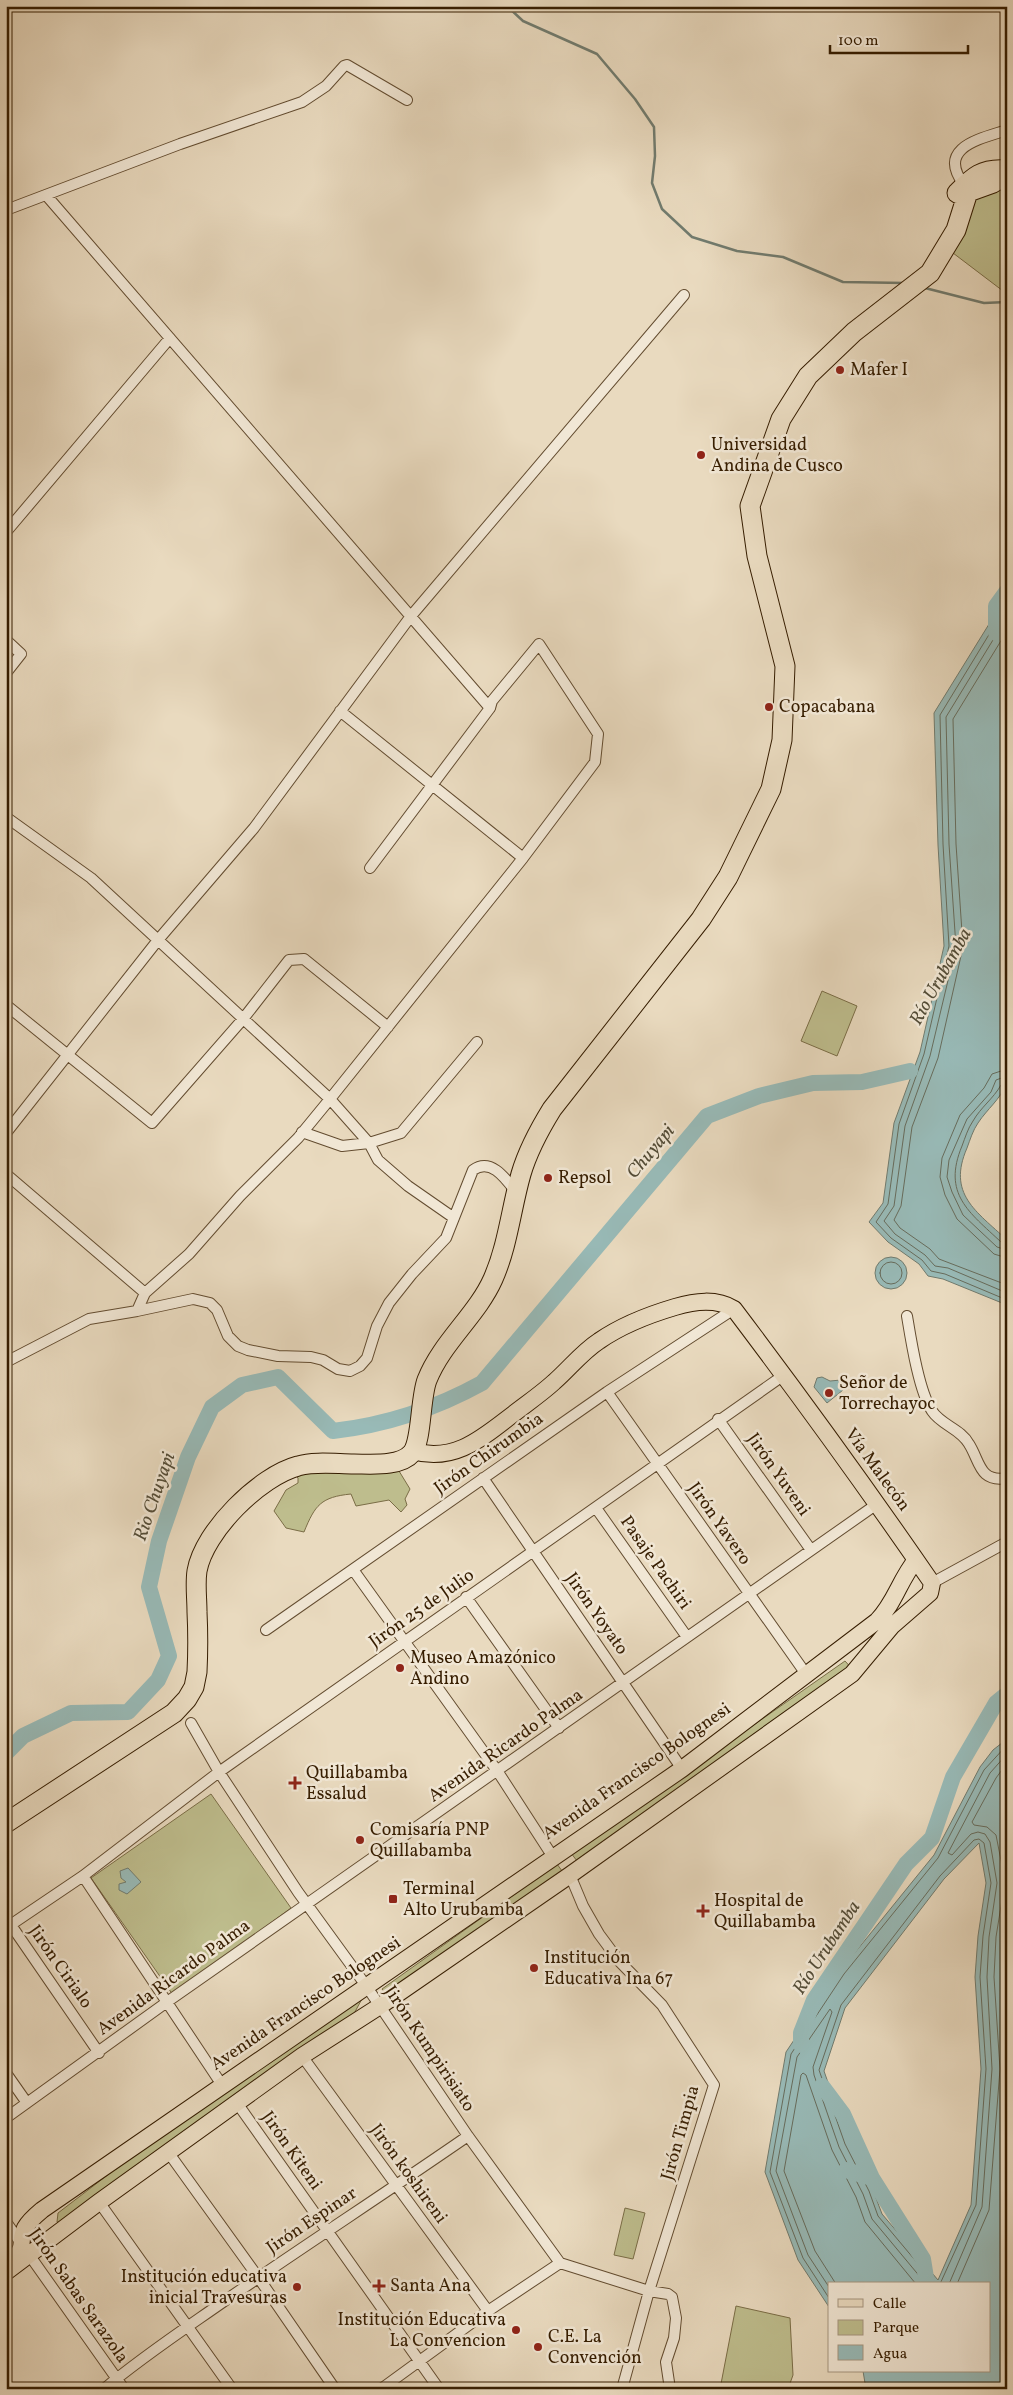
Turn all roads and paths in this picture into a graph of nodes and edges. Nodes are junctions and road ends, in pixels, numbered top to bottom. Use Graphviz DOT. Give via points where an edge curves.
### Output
graph roads {
  1 [pos="407,100"];
  2 [pos="1007,130"];
  3 [pos="1007,170"];
  4 [pos="1007,175"];
  5 [pos="966,188"];
  6 [pos="46,195"];
  7 [pos="6,210"];
  8 [pos="684,295"];
  9 [pos="170,338"];
  10 [pos="6,532"];
  11 [pos="411,616"];
  12 [pos="6,640"];
  13 [pos="6,673"];
  14 [pos="490,708"];
  15 [pos="340,711"];
  16 [pos="431,784"];
  17 [pos="6,817"];
  18 [pos="523,858"];
  19 [pos="370,868"];
  20 [pos="158,940"];
  21 [pos="6,1005"];
  22 [pos="243,1018"];
  23 [pos="388,1027"];
  24 [pos="477,1042"];
  25 [pos="68,1055"];
  26 [pos="330,1099"];
  27 [pos="302,1132"];
  28 [pos="6,1133"];
  29 [pos="369,1143"];
  30 [pos="6,1174"];
  31 [pos="516,1193"];
  32 [pos="454,1218"];
  33 [pos="146,1294"];
  34 [pos="734,1309"];
  35 [pos="137,1311"];
  36 [pos="907,1316"];
  37 [pos="6,1362"];
  38 [pos="784,1375"];
  39 [pos="607,1392"];
  40 [pos="718,1419"];
  41 [pos="413,1451"];
  42 [pos="657,1464"];
  43 [pos="483,1478"];
  44 [pos="1007,1478"];
  45 [pos="877,1504"];
  46 [pos="596,1508"];
  47 [pos="1007,1542"];
  48 [pos="811,1550"];
  49 [pos="533,1552"];
  50 [pos="916,1560"];
  51 [pos="354,1571"];
  52 [pos="932,1583"];
  53 [pos="749,1594"];
  54 [pos="466,1597"];
  55 [pos="266,1630"];
  56 [pos="687,1637"];
  57 [pos="404,1641"];
  58 [pos="840,1649"];
  59 [pos="858,1668"];
  60 [pos="806,1674"];
  61 [pos="624,1683"];
  62 [pos="191,1723"];
  63 [pos="559,1728"];
  64 [pos="682,1768"];
  65 [pos="219,1772"];
  66 [pos="498,1772"];
  67 [pos="6,1824"];
  68 [pos="553,1857"];
  69 [pos="570,1875"];
  70 [pos="83,1876"];
  71 [pos="306,1904"];
  72 [pos="8,1926"];
  73 [pos="367,1987"];
  74 [pos="168,2002"];
  75 [pos="380,2006"];
  76 [pos="99,2053"];
  77 [pos="302,2056"];
  78 [pos="6,2072"];
  79 [pos="222,2085"];
  80 [pos="27,2103"];
  81 [pos="237,2103"];
  82 [pos="6,2118"];
  83 [pos="468,2136"];
  84 [pos="168,2152"];
  85 [pos="397,2186"];
  86 [pos="99,2202"];
  87 [pos="6,2222"];
  88 [pos="327,2230"];
  89 [pos="26,2250"];
  90 [pos="6,2263"];
  91 [pos="560,2263"];
  92 [pos="6,2272"];
  93 [pos="258,2277"];
  94 [pos="649,2291"];
  95 [pos="488,2311"];
  96 [pos="188,2326"];
  97 [pos="419,2362"];
  98 [pos="116,2378"];
  99 [pos="104,2389"];
  100 [pos="124,2389"];
  101 [pos="232,2389"];
  102 [pos="335,2389"];
  103 [pos="381,2389"];
  104 [pos="440,2389"];
  105 [pos="622,2389"];
  106 [pos="670,2389"];
  1 -- 6 [label="street" via="347,65 326,86 302,102"];
  2 -- 5 [label="street" via="960,148 956,159 957,173"];
  3 -- 5 [label="highway" via="978,175"];
  4 -- 5 [label="highway" via="993,183"];
  5 -- 31 [label="highway" via="956,230 930,273 854,332 808,376 781,418 750,506 757,556 784,666 782,740 772,789 728,877 701,919 552,1109 535,1136"];
  6 -- 7 [label="street"];
  6 -- 9 [label="street"];
  8 -- 11 [label="street"];
  9 -- 10 [label="street"];
  9 -- 11 [label="street"];
  11 -- 14 [label="street"];
  11 -- 15 [label="street"];
  12 -- 13 [label="street" via="21,654"];
  14 -- 16 [label="street"];
  14 -- 18 [label="street" via="492,701 539,644 598,734 595,762"];
  15 -- 16 [label="street"];
  15 -- 20 [label="street" via="254,828"];
  16 -- 18 [label="street"];
  16 -- 19 [label="street"];
  17 -- 20 [label="street" via="91,878"];
  18 -- 23 [label="street"];
  20 -- 22 [label="street"];
  20 -- 25 [label="street"];
  21 -- 25 [label="street"];
  22 -- 23 [label="street" via="289,960 304,960"];
  22 -- 25 [label="street" via="152,1123"];
  22 -- 26 [label="street"];
  23 -- 26 [label="street"];
  24 -- 29 [label="street" via="401,1133"];
  25 -- 28 [label="street"];
  26 -- 27 [label="street"];
  26 -- 29 [label="street"];
  27 -- 29 [label="street" via="342,1146"];
  27 -- 33 [label="street" via="189,1254"];
  29 -- 32 [label="street" via="378,1160"];
  30 -- 33 [label="street"];
  31 -- 32 [label="street" via="496,1169 479,1166 473,1170"];
  31 -- 41 [label="highway" via="506,1248 492,1281 437,1361 423,1391"];
  32 -- 35 [label="street" via="446,1238 389,1303 377,1326 367,1358 350,1370 338,1369 311,1357 278,1356 238,1346 228,1336 217,1310 202,1300"];
  33 -- 35 [label="street"];
  34 -- 38 [label="main road, Vía Malecón"];
  34 -- 39 [label="street, Jirón Chirumbia"];
  34 -- 41 [label="main road" via="723,1302 684,1304 633,1322 597,1342 553,1384 474,1443 444,1454"];
  35 -- 37 [label="street" via="88,1319"];
  36 -- 44 [label="street" via="920,1378 932,1412 969,1443 988,1477"];
  38 -- 40 [label="street, Jirón 25 de Julio"];
  38 -- 45 [label="main road, Vía Malecón"];
  39 -- 42 [label="street, Jirón Yavero"];
  39 -- 43 [label="street, Jirón Chirumbia"];
  40 -- 42 [label="street, Jirón 25 de Julio"];
  40 -- 48 [label="street, Jirón Yuveni"];
  41 -- 67 [label="highway" via="401,1460 375,1464 301,1465 282,1471 247,1497 213,1536 200,1558 196,1581 197,1672 187,1699 164,1722"];
  42 -- 46 [label="street, Jirón 25 de Julio"];
  42 -- 53 [label="street, Jirón Yavero"];
  43 -- 49 [label="street, Jirón Yoyato"];
  43 -- 51 [label="street, Jirón Chirumbia"];
  45 -- 48 [label="street, Avenida Ricardo Palma"];
  45 -- 50 [label="main road, Vía Malecón"];
  46 -- 49 [label="street, Jirón 25 de Julio"];
  46 -- 56 [label="street, Pasaje Pachiri"];
  47 -- 52 [label="street"];
  48 -- 53 [label="street, Avenida Ricardo Palma"];
  49 -- 54 [label="street, Jirón 25 de Julio"];
  49 -- 61 [label="street, Jirón Yoyato"];
  50 -- 52 [label="main road, Vía Malecón"];
  50 -- 58 [label="main road, Avenida Francisco Bolognesi" via="878,1622"];
  51 -- 55 [label="street, Jirón Chirumbia"];
  51 -- 57 [label="street"];
  52 -- 59 [label="main road, Avenida Francisco Bolognesi" via="930,1593 892,1626"];
  53 -- 56 [label="street, Avenida Ricardo Palma"];
  53 -- 60 [label="street, Jirón Yavero"];
  54 -- 57 [label="street, Jirón 25 de Julio"];
  54 -- 63 [label="street"];
  56 -- 61 [label="street, Avenida Ricardo Palma"];
  57 -- 65 [label="street, Jirón 25 de Julio"];
  57 -- 66 [label="street"];
  58 -- 59 [label="main road"];
  58 -- 60 [label="main road, Avenida Francisco Bolognesi"];
  59 -- 69 [label="main road, Avenida Francisco Bolognesi"];
  60 -- 64 [label="main road, Avenida Francisco Bolognesi"];
  61 -- 63 [label="street, Avenida Ricardo Palma"];
  61 -- 64 [label="street, Jirón Yoyato"];
  62 -- 65 [label="street, Jirón Kumpirisiato"];
  63 -- 66 [label="street, Avenida Ricardo Palma"];
  64 -- 68 [label="main road, Avenida Francisco Bolognesi"];
  65 -- 70 [label="street, Jirón 25 de Julio"];
  65 -- 71 [label="street, Jirón Kumpirisiato"];
  66 -- 68 [label="street"];
  66 -- 71 [label="street, Avenida Ricardo Palma"];
  68 -- 73 [label="main road, Avenida Francisco Bolognesi"];
  69 -- 75 [label="main road, Avenida Francisco Bolognesi"];
  69 -- 94 [label="street, Jirón Timpia" via="599,1934 619,1961 662,2006 714,2084"];
  70 -- 72 [label="street, Jirón 25 de Julio"];
  70 -- 74 [label="street"];
  71 -- 73 [label="street, Jirón Kumpirisiato"];
  71 -- 74 [label="street, Avenida Ricardo Palma"];
  72 -- 76 [label="street, Jirón Cirialo"];
  73 -- 75 [label="street, Jirón Kumpirisiato"];
  73 -- 79 [label="main road, Avenida Francisco Bolognesi"];
  74 -- 76 [label="street, Avenida Ricardo Palma"];
  74 -- 79 [label="street"];
  75 -- 77 [label="main road, Avenida Francisco Bolognesi"];
  75 -- 83 [label="street, Jirón Kumpirisiato"];
  76 -- 80 [label="street, Avenida Ricardo Palma"];
  77 -- 81 [label="main road, Avenida Francisco Bolognesi"];
  77 -- 85 [label="street, Jirón koshireni"];
  78 -- 80 [label="street"];
  79 -- 89 [label="main road, Avenida Francisco Bolognesi" via="42,2210 25,2228"];
  80 -- 82 [label="street, Avenida Ricardo Palma"];
  81 -- 84 [label="main road, Avenida Francisco Bolognesi"];
  81 -- 88 [label="street, Jirón Kiteni"];
  83 -- 85 [label="street, Jirón Espinar"];
  83 -- 91 [label="street, Jirón Kumpirisiato"];
  84 -- 86 [label="main road, Avenida Francisco Bolognesi"];
  84 -- 93 [label="street"];
  85 -- 88 [label="street, Jirón Espinar"];
  85 -- 95 [label="street, Jirón koshireni"];
  86 -- 89 [label="main road, Avenida Francisco Bolognesi"];
  86 -- 96 [label="street"];
  87 -- 89 [label="street, Jirón Sabas Sarazola"];
  88 -- 93 [label="street, Jirón Espinar"];
  88 -- 97 [label="street, Jirón Kiteni"];
  89 -- 90 [label="main road, Avenida Francisco Bolognesi"];
  89 -- 92 [label="main road, Avenida Francisco Bolognesi"];
  89 -- 98 [label="street, Jirón Sabas Sarazola"];
  91 -- 94 [label="street"];
  91 -- 95 [label="street"];
  93 -- 96 [label="street, Jirón Espinar"];
  93 -- 102 [label="street"];
  94 -- 105 [label="street"];
  94 -- 106 [label="street" via="672,2297 676,2318 666,2362"];
  95 -- 97 [label="street"];
  96 -- 98 [label="street, Jirón Espinar"];
  96 -- 101 [label="street"];
  97 -- 103 [label="street"];
  97 -- 104 [label="street, Jirón Kiteni"];
  98 -- 99 [label="street, Jirón Espinar"];
  98 -- 100 [label="street, Jirón Sabas Sarazola"];
}
